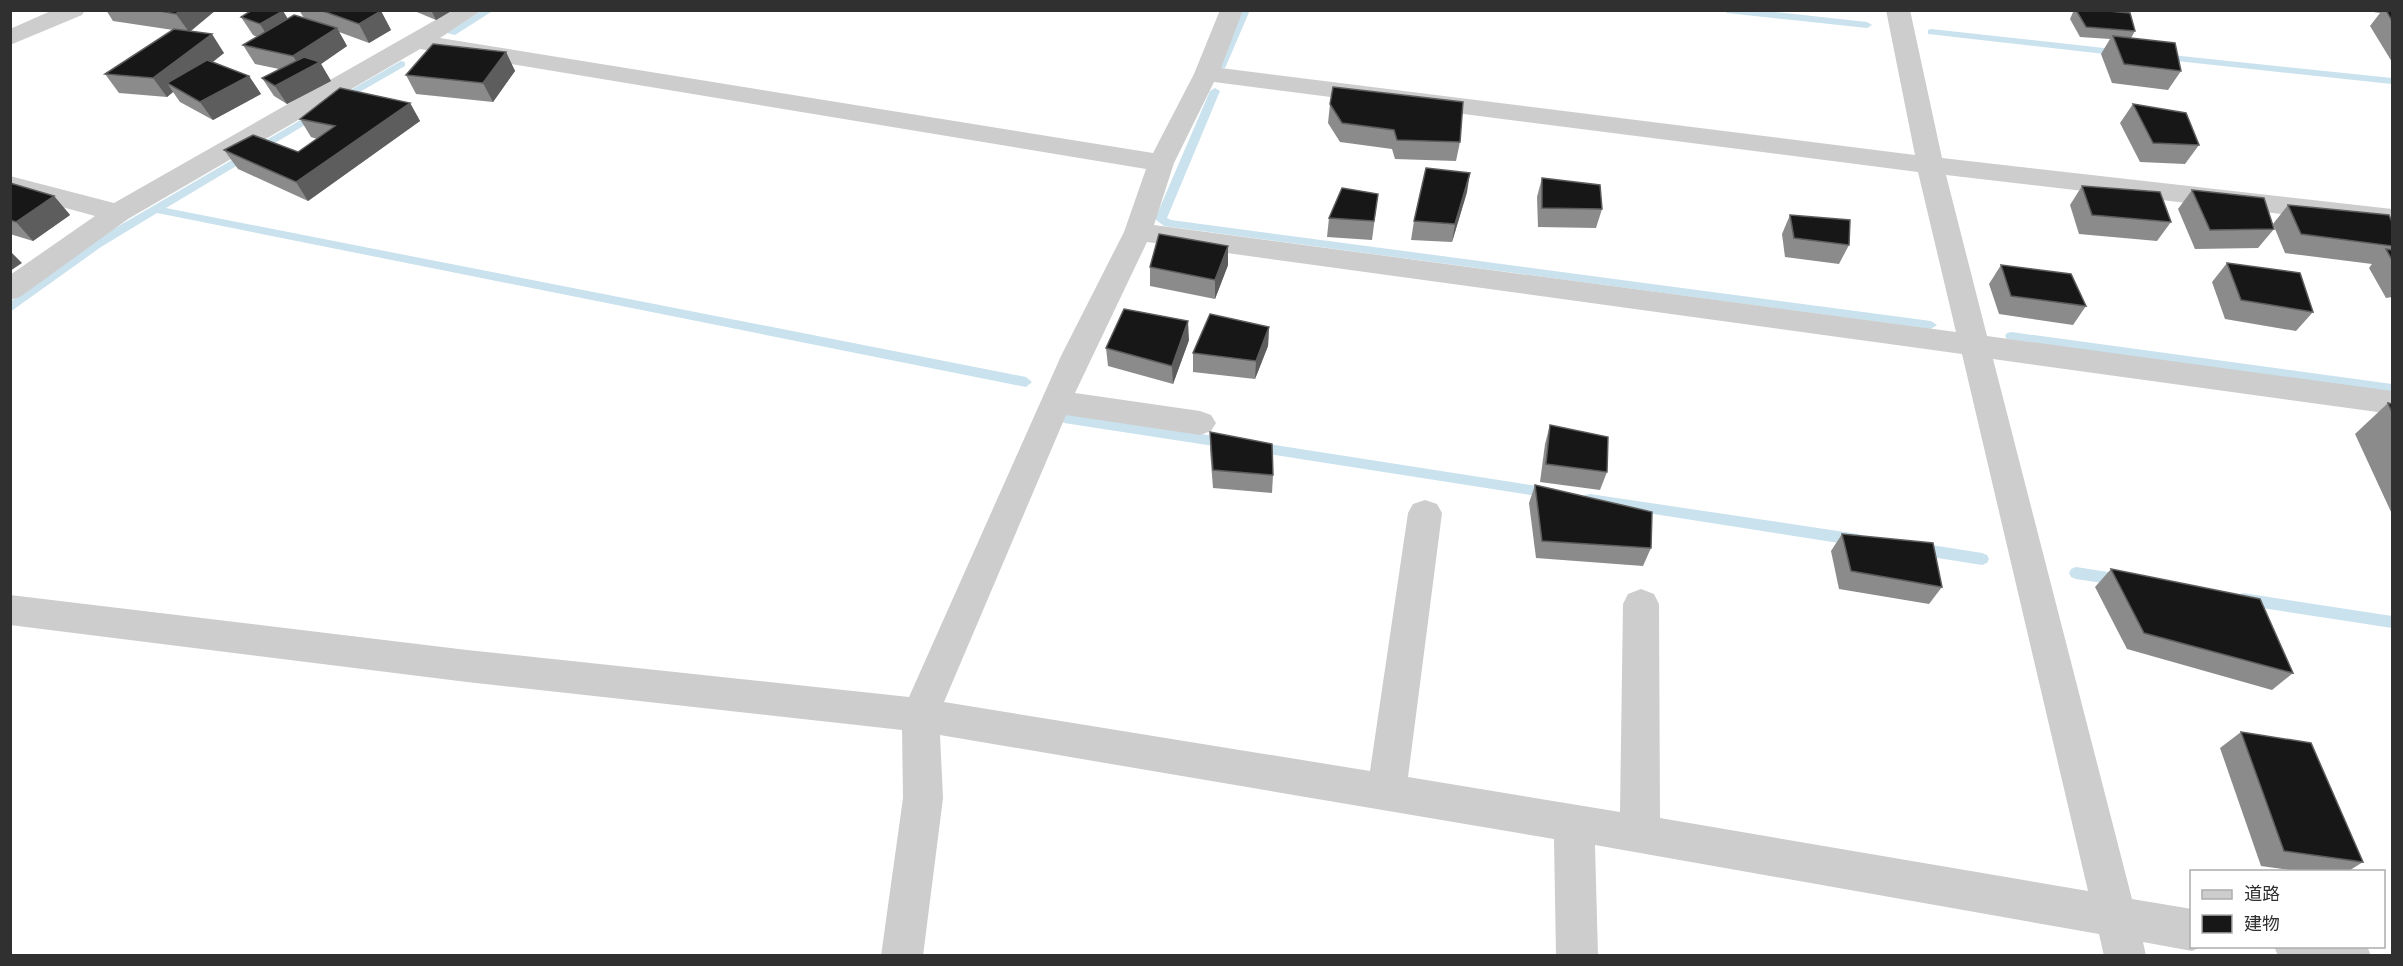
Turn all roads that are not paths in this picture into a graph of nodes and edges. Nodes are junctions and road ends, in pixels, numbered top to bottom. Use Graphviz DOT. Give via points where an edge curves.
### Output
graph roads {
  1 [pos="74,10"];
  2 [pos="471,10"];
  3 [pos="1232,10"];
  4 [pos="1898,10"];
  5 [pos="25,26"];
  6 [pos="420,42"];
  7 [pos="1206,74"];
  8 [pos="1161,163"];
  9 [pos="1930,165"];
  10 [pos="10,184"];
  11 [pos="118,213"];
  12 [pos="2392,218"];
  13 [pos="1138,232"];
  14 [pos="10,290"];
  15 [pos="1974,345"];
  16 [pos="1056,402"];
  17 [pos="2392,402"];
  18 [pos="1200,423"];
  19 [pos="1425,513"];
  20 [pos="1641,604"];
  21 [pos="10,610"];
  22 [pos="920,715"];
  23 [pos="1386,793"];
  24 [pos="1574,823"];
  25 [pos="1640,834"];
  26 [pos="2190,930"];
  27 [pos="2120,936"];
  28 [pos="2306,948"];
  29 [pos="902,956"];
  30 [pos="1577,956"];
  31 [pos="2350,956"];
  1 -- 5 [label="street"];
  2 -- 6 [label="street"];
  3 -- 7 [label="street"];
  4 -- 9 [label="street"];
  6 -- 8 [label="street"];
  6 -- 11 [label="street"];
  7 -- 8 [label="street"];
  7 -- 9 [label="street"];
  8 -- 13 [label="street"];
  9 -- 12 [label="street"];
  9 -- 15 [label="street"];
  10 -- 11 [label="street"];
  11 -- 14 [label="street"];
  13 -- 15 [label="street"];
  13 -- 16 [label="street"];
  15 -- 17 [label="street"];
  15 -- 27 [label="street"];
  16 -- 18 [label="street"];
  16 -- 22 [label="street"];
  19 -- 23 [label="street"];
  20 -- 25 [label="street"];
  21 -- 22 [label="street" via="467,666"];
  22 -- 23 [label="street"];
  22 -- 29 [label="street" via="924,798"];
  23 -- 24 [label="street"];
  24 -- 25 [label="street"];
  24 -- 30 [label="street"];
  25 -- 27 [label="street"];
  26 -- 27 [label="street"];
  28 -- 31 [label="street"];
}
